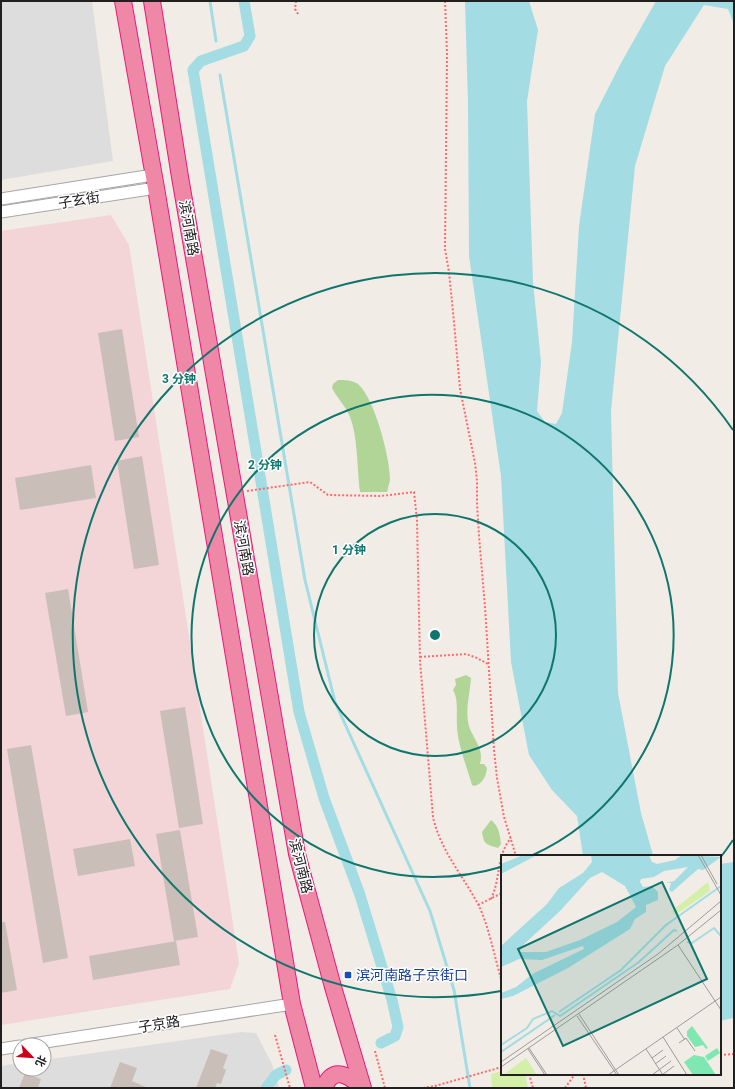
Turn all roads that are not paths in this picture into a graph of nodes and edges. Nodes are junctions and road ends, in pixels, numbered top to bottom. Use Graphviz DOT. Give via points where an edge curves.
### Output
graph roads {
  1 [pos="123,1"];
  2 [pos="152,1"];
  3 [pos="155,181"];
  4 [pos="1,199"];
  5 [pos="1,212"];
  6 [pos="292,1004"];
  7 [pos="52,1041"];
  8 [pos="12,1047"];
  9 [pos="1,1049"];
  10 [pos="314,1088"];
  11 [pos="324,1088"];
  12 [pos="362,1088"];
  1 -- 3 [label="highway, 滨河南路"];
  2 -- 12 [label="highway, 滨河南路" via="297,854"];
  3 -- 4 [label="street, 子玄街"];
  3 -- 5 [label="street, 子玄街"];
  3 -- 6 [label="highway, 滨河南路"];
  6 -- 7 [label="street, 子京路"];
  6 -- 10 [label="highway, 滨河南路"];
  8 -- 9 [label="street"];
  11 -- 12 [label="highway" via="326,1081 333,1075 341,1074"];
}
